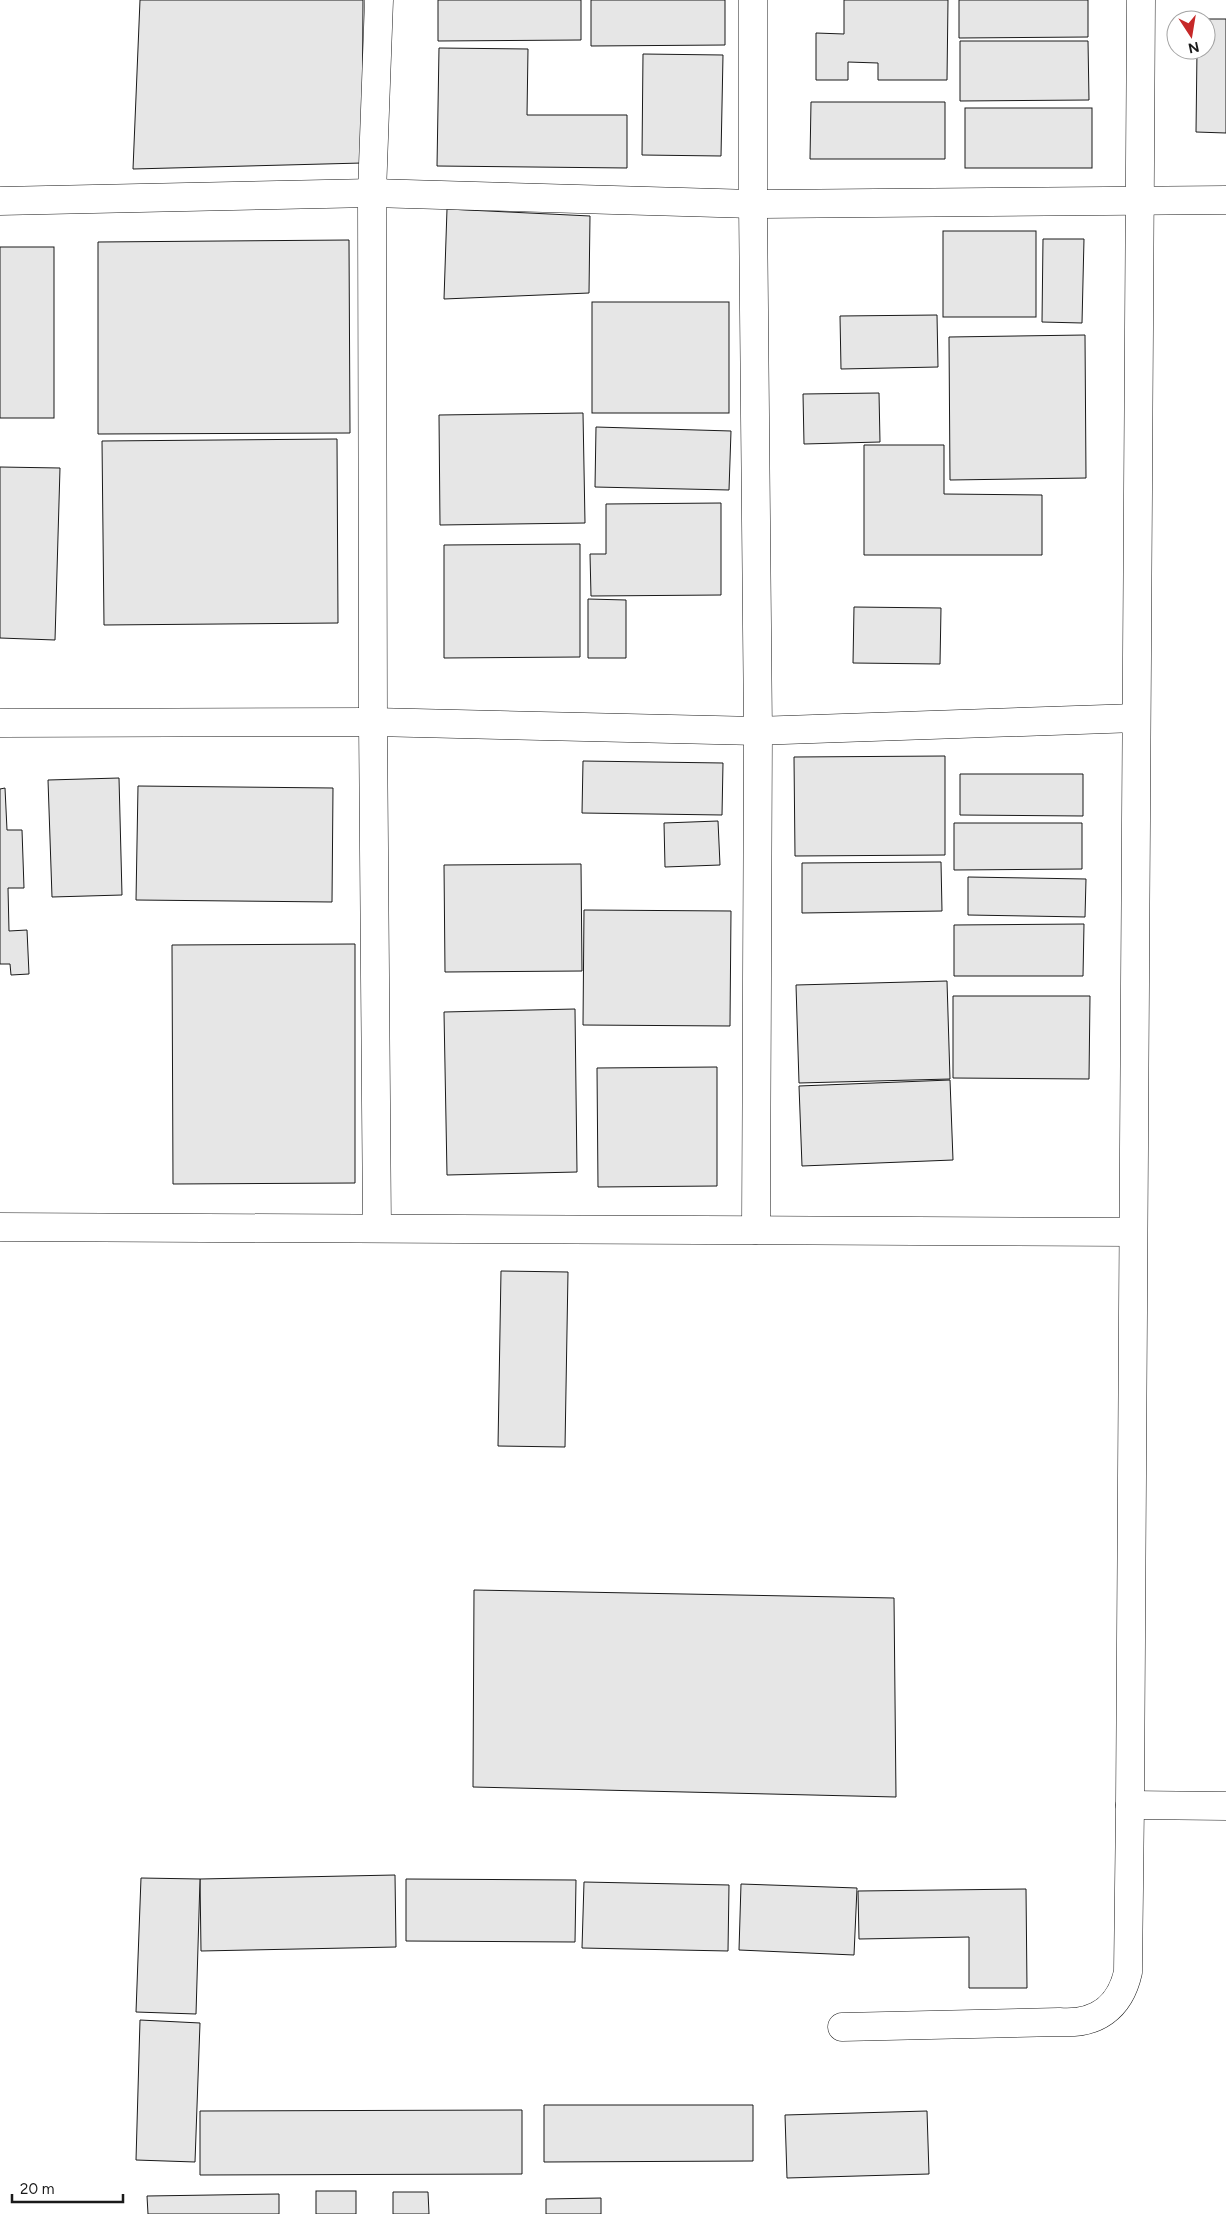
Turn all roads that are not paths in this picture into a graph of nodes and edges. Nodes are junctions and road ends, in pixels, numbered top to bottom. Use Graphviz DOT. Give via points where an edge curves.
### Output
graph roads {
  1 [pos="378,0"];
  2 [pos="754,0"];
  3 [pos="1141,0"];
  4 [pos="372,193"];
  5 [pos="1140,199"];
  6 [pos="1226,200"];
  7 [pos="0,201"];
  8 [pos="753,204"];
  9 [pos="1136,718"];
  10 [pos="372,722"];
  11 [pos="0,723"];
  12 [pos="758,732"];
  13 [pos="0,1227"];
  14 [pos="377,1228"];
  15 [pos="756,1230"];
  16 [pos="1133,1232"];
  17 [pos="1130,1805"];
  18 [pos="1226,1806"];
  19 [pos="842,2027"];
  1 -- 4 [label="street"];
  2 -- 8 [label="street"];
  3 -- 5 [label="street"];
  4 -- 7 [label="street"];
  4 -- 8 [label="street"];
  4 -- 10 [label="street"];
  5 -- 6 [label="street"];
  5 -- 8 [label="street"];
  5 -- 9 [label="street"];
  8 -- 12 [label="street"];
  9 -- 12 [label="street"];
  9 -- 16 [label="street"];
  10 -- 11 [label="street"];
  10 -- 12 [label="street"];
  10 -- 14 [label="street"];
  12 -- 15 [label="street"];
  13 -- 14 [label="street"];
  14 -- 15 [label="street"];
  15 -- 16 [label="street"];
  16 -- 17 [label="street"];
  17 -- 18 [label="street"];
  17 -- 19 [label="street" via="1128,1972 1120,1995 1101,2014 1074,2023"];
}
